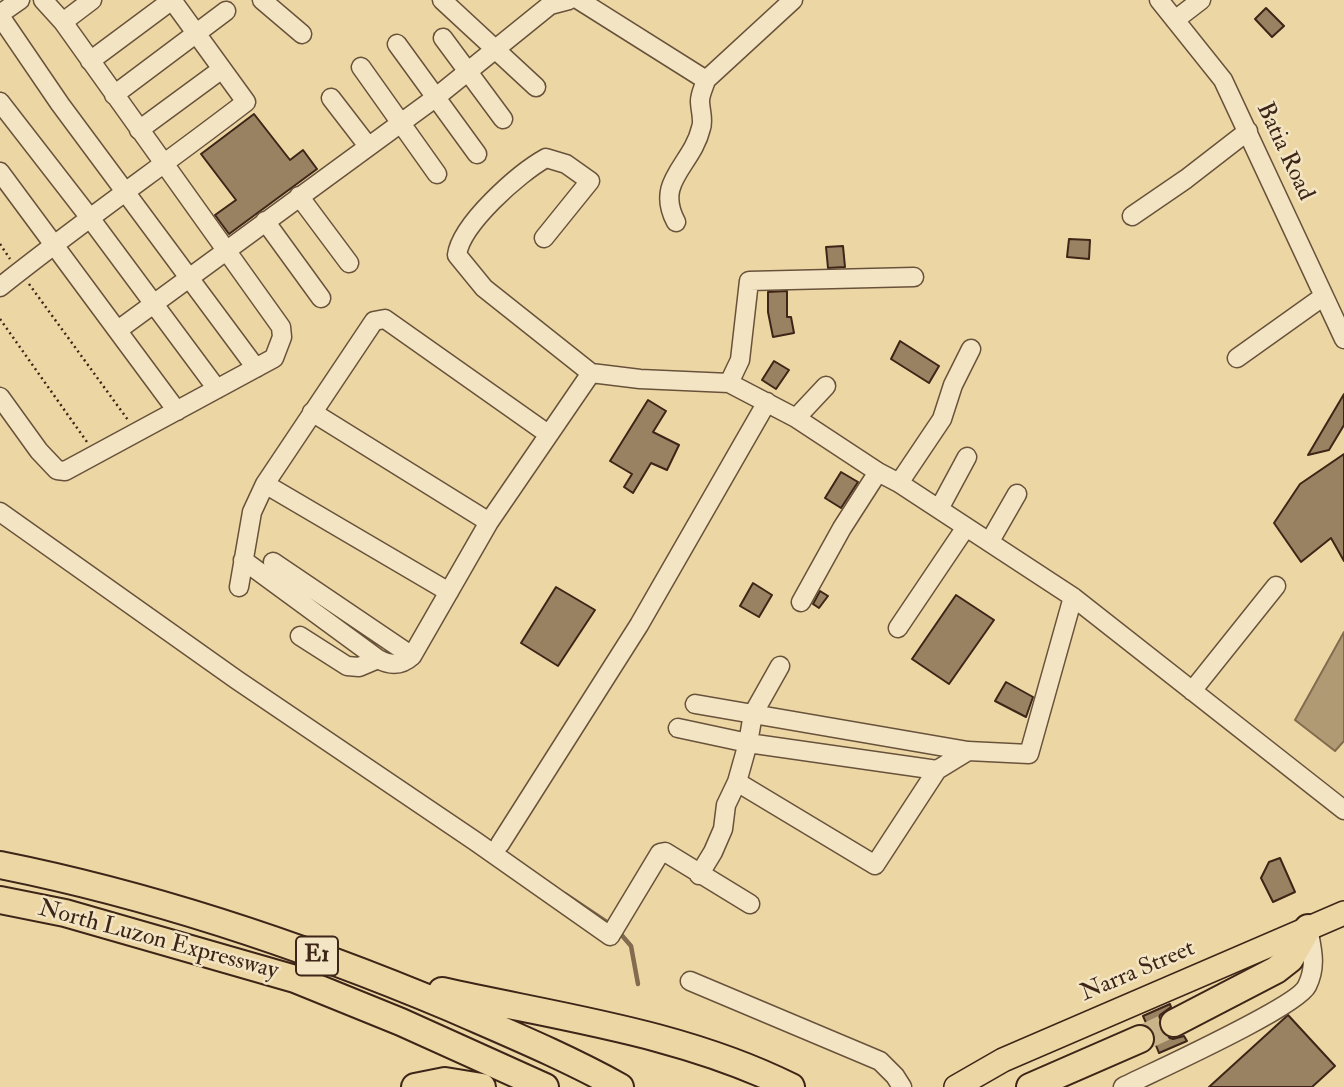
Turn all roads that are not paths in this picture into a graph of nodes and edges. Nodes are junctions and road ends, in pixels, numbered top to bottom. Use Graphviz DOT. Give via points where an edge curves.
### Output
graph roads {
  1 [pos="20,0"];
  2 [pos="43,0"];
  3 [pos="92,0"];
  4 [pos="262,0"];
  5 [pos="442,0"];
  6 [pos="569,0"];
  7 [pos="579,0"];
  8 [pos="793,0"];
  9 [pos="1159,0"];
  10 [pos="1201,0"];
  11 [pos="226,11"];
  12 [pos="0,15"];
  13 [pos="1174,20"];
  14 [pos="62,22"];
  15 [pos="196,33"];
  16 [pos="302,34"];
  17 [pos="443,38"];
  18 [pos="397,44"];
  19 [pos="496,50"];
  20 [pos="90,61"];
  21 [pos="361,66"];
  22 [pos="222,69"];
  23 [pos="467,72"];
  24 [pos="706,80"];
  25 [pos="536,87"];
  26 [pos="114,94"];
  27 [pos="331,98"];
  28 [pos="435,98"];
  29 [pos="0,102"];
  30 [pos="503,119"];
  31 [pos="401,122"];
  32 [pos="139,130"];
  33 [pos="1248,131"];
  34 [pos="368,146"];
  35 [pos="477,154"];
  36 [pos="163,165"];
  37 [pos="0,172"];
  38 [pos="437,174"];
  39 [pos="126,192"];
  40 [pos="299,195"];
  41 [pos="1132,216"];
  42 [pos="90,218"];
  43 [pos="264,221"];
  44 [pos="676,222"];
  45 [pos="544,238"];
  46 [pos="52,245"];
  47 [pos="227,250"];
  48 [pos="349,264"];
  49 [pos="914,276"];
  50 [pos="189,278"];
  51 [pos="0,287"];
  52 [pos="1324,296"];
  53 [pos="321,298"];
  54 [pos="154,303"];
  55 [pos="118,330"];
  56 [pos="1344,339"];
  57 [pos="971,349"];
  58 [pos="1237,358"];
  59 [pos="256,368"];
  60 [pos="591,373"];
  61 [pos="729,383"];
  62 [pos="826,386"];
  63 [pos="217,389"];
  64 [pos="0,397"];
  65 [pos="767,402"];
  66 [pos="177,411"];
  67 [pos="312,412"];
  68 [pos="796,418"];
  69 [pos="548,434"];
  70 [pos="967,457"];
  71 [pos="878,472"];
  72 [pos="899,482"];
  73 [pos="265,484"];
  74 [pos="1017,494"];
  75 [pos="940,509"];
  76 [pos="0,512"];
  77 [pos="489,522"];
  78 [pos="966,527"];
  79 [pos="990,541"];
  80 [pos="243,560"];
  81 [pos="273,562"];
  82 [pos="1276,586"];
  83 [pos="239,587"];
  84 [pos="449,592"];
  85 [pos="1073,597"];
  86 [pos="801,602"];
  87 [pos="898,628"];
  88 [pos="300,636"];
  89 [pos="412,656"];
  90 [pos="378,659"];
  91 [pos="780,666"];
  92 [pos="1192,691"];
  93 [pos="695,704"];
  94 [pos="753,714"];
  95 [pos="678,728"];
  96 [pos="748,743"];
  97 [pos="968,751"];
  98 [pos="937,770"];
  99 [pos="737,782"];
  100 [pos="1344,810"];
  101 [pos="500,844"];
  102 [pos="0,865"];
  103 [pos="699,875"];
  104 [pos="0,900"];
  105 [pos="750,904"];
  106 [pos="1344,913"];
  107 [pos="1308,928"];
  108 [pos="376,976"];
  109 [pos="690,981"];
  110 [pos="1174,1024"];
  111 [pos="1140,1039"];
  112 [pos="415,1087"];
  113 [pos="482,1087"];
  114 [pos="545,1087"];
  115 [pos="620,1087"];
  116 [pos="791,1087"];
  117 [pos="902,1087"];
  118 [pos="956,1087"];
  119 [pos="1030,1087"];
  120 [pos="1123,1087"];
  1 -- 12 [label="street"];
  2 -- 14 [label="street"];
  3 -- 14 [label="street"];
  4 -- 16 [label="street"];
  5 -- 19 [label="street"];
  6 -- 19 [label="street" via="550,5"];
  7 -- 24 [label="street"];
  8 -- 24 [label="street"];
  9 -- 13 [label="street, Batia Road"];
  10 -- 13 [label="street"];
  11 -- 15 [label="street"];
  12 -- 39 [label="street"];
  13 -- 33 [label="street, Batia Road" via="1223,80"];
  14 -- 20 [label="street"];
  15 -- 20 [label="street" via="172,0"];
  15 -- 22 [label="street"];
  15 -- 26 [label="street"];
  17 -- 23 [label="street"];
  18 -- 28 [label="street"];
  19 -- 23 [label="street"];
  19 -- 25 [label="street"];
  20 -- 26 [label="street"];
  21 -- 31 [label="street"];
  22 -- 32 [label="street"];
  22 -- 36 [label="street" via="246,102"];
  23 -- 28 [label="street"];
  23 -- 30 [label="street"];
  24 -- 44 [label="street" via="700,97 703,125 667,197"];
  26 -- 32 [label="street"];
  27 -- 34 [label="street"];
  28 -- 31 [label="street"];
  28 -- 35 [label="street"];
  29 -- 42 [label="street"];
  31 -- 34 [label="street"];
  31 -- 38 [label="street"];
  32 -- 36 [label="street"];
  33 -- 41 [label="street"];
  33 -- 52 [label="street, Batia Road"];
  34 -- 40 [label="street"];
  36 -- 39 [label="street"];
  36 -- 47 [label="street"];
  37 -- 46 [label="street"];
  39 -- 42 [label="street"];
  39 -- 50 [label="street"];
  40 -- 43 [label="street"];
  40 -- 48 [label="street"];
  42 -- 46 [label="street"];
  42 -- 54 [label="street"];
  43 -- 47 [label="street"];
  43 -- 53 [label="street"];
  45 -- 60 [label="street" via="590,181 566,164 546,159 528,168 485,209 458,243 457,255 484,288"];
  46 -- 51 [label="street"];
  46 -- 55 [label="street"];
  47 -- 50 [label="street"];
  47 -- 59 [label="street" via="281,327 274,358"];
  49 -- 61 [label="street" via="748,281 740,360"];
  50 -- 54 [label="street"];
  50 -- 59 [label="street"];
  52 -- 56 [label="street, Batia Road"];
  52 -- 58 [label="street"];
  54 -- 55 [label="street"];
  54 -- 63 [label="street"];
  55 -- 66 [label="street"];
  57 -- 72 [label="street" via="942,419"];
  59 -- 63 [label="street"];
  60 -- 61 [label="street"];
  60 -- 69 [label="street"];
  61 -- 65 [label="street"];
  62 -- 68 [label="street"];
  63 -- 66 [label="street"];
  64 -- 66 [label="street" via="39,451 57,470 65,471"];
  65 -- 68 [label="street"];
  65 -- 101 [label="street" via="639,625"];
  67 -- 69 [label="street" via="374,321 385,319"];
  67 -- 73 [label="street"];
  67 -- 77 [label="street"];
  68 -- 71 [label="street"];
  69 -- 77 [label="street"];
  70 -- 75 [label="street"];
  71 -- 72 [label="street"];
  71 -- 86 [label="street"];
  72 -- 75 [label="street"];
  73 -- 80 [label="street" via="252,512"];
  73 -- 84 [label="street"];
  74 -- 79 [label="street"];
  75 -- 78 [label="street"];
  76 -- 103 [label="street" via="610,936 660,853"];
  77 -- 84 [label="street"];
  78 -- 79 [label="street"];
  78 -- 87 [label="street"];
  79 -- 85 [label="street"];
  80 -- 83 [label="street"];
  80 -- 90 [label="street"];
  81 -- 89 [label="street"];
  82 -- 92 [label="street"];
  84 -- 89 [label="street"];
  85 -- 92 [label="street"];
  85 -- 97 [label="street" via="1029,754"];
  88 -- 90 [label="street" via="347,666 359,667"];
  89 -- 90 [label="street" via="399,665"];
  91 -- 94 [label="street"];
  92 -- 100 [label="street"];
  93 -- 94 [label="street"];
  94 -- 96 [label="street"];
  94 -- 97 [label="street"];
  95 -- 96 [label="street"];
  96 -- 98 [label="street"];
  96 -- 99 [label="street"];
  97 -- 98 [label="street"];
  98 -- 99 [label="street" via="875,865"];
  99 -- 103 [label="street" via="726,805 718,842"];
  102 -- 108 [label="highway, North Luzon Expressway / E1" via="143,898"];
  103 -- 105 [label="street"];
  104 -- 114 [label="highway, North Luzon Expressway / E1" via="65,913 295,979"];
  106 -- 107 [label="main road, Narra Street"];
  107 -- 110 [label="highway" via="1290,959 1276,970"];
  107 -- 118 [label="main road, Narra Street" via="1003,1060"];
  107 -- 120 [label="street" via="1315,962 1306,989 1270,1014"];
  108 -- 115 [label="highway, North Luzon Expressway / E1"];
  108 -- 116 [label="highway" via="640,1035 739,1065"];
  109 -- 117 [label="street" via="880,1061"];
  111 -- 119 [label="highway"];
  112 -- 113 [label="highway" via="444,1082"];
}
